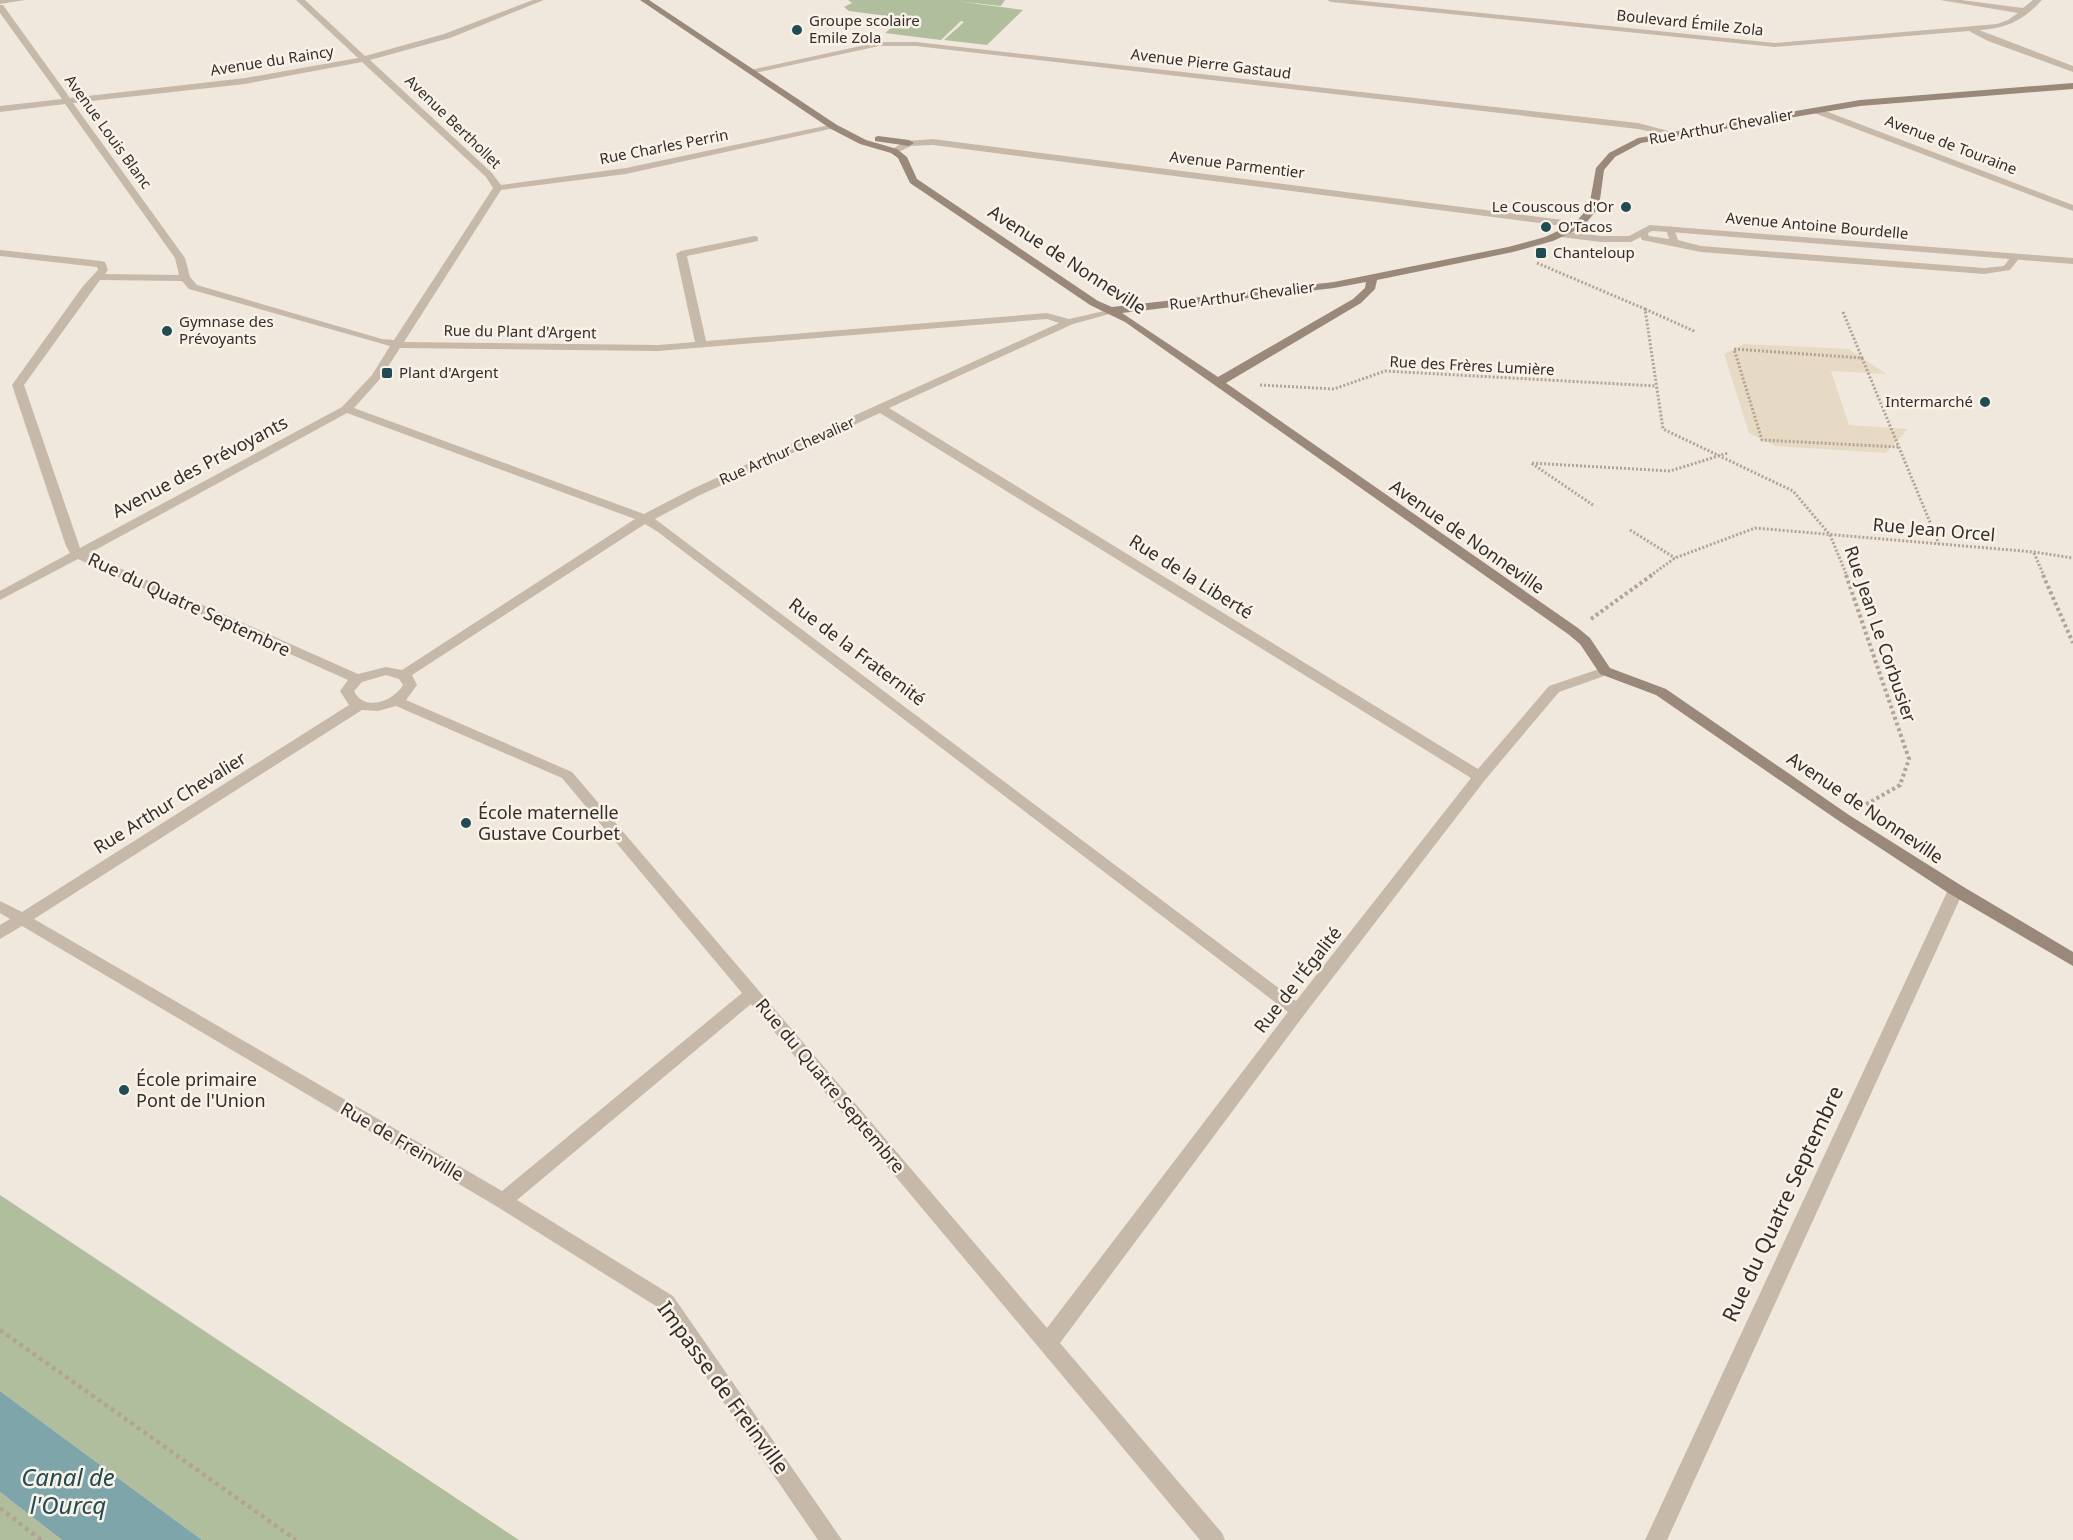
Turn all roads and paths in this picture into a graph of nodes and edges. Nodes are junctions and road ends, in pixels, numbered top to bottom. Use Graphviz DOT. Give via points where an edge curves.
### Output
graph roads {
  1 [pos="21,0"];
  2 [pos="300,0"];
  3 [pos="540,0"];
  4 [pos="644,0"];
  5 [pos="1331,0"];
  6 [pos="1944,0"];
  7 [pos="2037,0"];
  8 [pos="0,2"];
  9 [pos="0,7"];
  10 [pos="2024,11"];
  11 [pos="1972,30"];
  12 [pos="364,59"];
  13 [pos="2073,69"];
  14 [pos="750,71"];
  15 [pos="2073,86"];
  16 [pos="68,102"];
  17 [pos="0,109"];
  18 [pos="1818,111"];
  19 [pos="834,127"];
  20 [pos="1671,133"];
  21 [pos="849,135"];
  22 [pos="909,143"];
  23 [pos="894,151"];
  24 [pos="498,188"];
  25 [pos="2073,208"];
  26 [pos="1578,225"];
  27 [pos="1670,229"];
  28 [pos="1643,232"];
  29 [pos="1561,234"];
  30 [pos="754,238"];
  31 [pos="1674,242"];
  32 [pos="1509,250"];
  33 [pos="0,253"];
  34 [pos="2016,256"];
  35 [pos="2073,261"];
  36 [pos="98,278"];
  37 [pos="186,278"];
  38 [pos="1372,278"];
  39 [pos="1645,309"];
  40 [pos="1108,311"];
  41 [pos="1844,312"];
  42 [pos="1069,322"];
  43 [pos="1695,332"];
  44 [pos="395,345"];
  45 [pos="701,345"];
  46 [pos="1862,358"];
  47 [pos="1217,384"];
  48 [pos="1656,386"];
  49 [pos="882,408"];
  50 [pos="346,409"];
  51 [pos="1898,447"];
  52 [pos="1728,453"];
  53 [pos="1718,456"];
  54 [pos="1593,505"];
  55 [pos="646,519"];
  56 [pos="1630,530"];
  57 [pos="1830,535"];
  58 [pos="1938,544"];
  59 [pos="2034,552"];
  60 [pos="77,554"];
  61 [pos="1675,558"];
  62 [pos="2073,558"];
  63 [pos="0,596"];
  64 [pos="1573,632"];
  65 [pos="2073,643"];
  66 [pos="1605,670"];
  67 [pos="403,675"];
  68 [pos="357,679"];
  69 [pos="395,702"];
  70 [pos="360,705"];
  71 [pos="1480,777"];
  72 [pos="1844,818"];
  73 [pos="1956,890"];
  74 [pos="0,906"];
  75 [pos="22,920"];
  76 [pos="0,933"];
  77 [pos="2073,960"];
  78 [pos="752,994"];
  79 [pos="1298,1011"];
  80 [pos="503,1201"];
  81 [pos="0,1330"];
  82 [pos="1048,1343"];
  83 [pos="0,1508"];
  84 [pos="41,1540"];
  85 [pos="296,1540"];
  86 [pos="831,1540"];
  87 [pos="1214,1540"];
  88 [pos="1656,1540"];
  1 -- 8 [label="street"];
  2 -- 12 [label="street, Avenue Berthollet"];
  3 -- 12 [label="street, Avenue du Raincy" via="447,36"];
  4 -- 14 [label="street"];
  5 -- 11 [label="street, Boulevard Émile Zola" via="1775,45"];
  6 -- 10 [label="street"];
  7 -- 10 [label="street, Boulevard Émile Zola"];
  9 -- 16 [label="street, Avenue Louis Blanc"];
  10 -- 11 [label="street, Boulevard Émile Zola" via="2011,22"];
  11 -- 13 [label="street"];
  12 -- 16 [label="street, Avenue du Raincy" via="288,75"];
  12 -- 24 [label="street, Avenue Berthollet" via="489,175"];
  14 -- 19 [label="street"];
  14 -- 20 [label="street, Avenue Pierre Gastaud" via="879,44 916,44 1638,126"];
  15 -- 18 [label="street, Rue Arthur Chevalier" via="1860,103"];
  16 -- 17 [label="street, Avenue du Raincy"];
  16 -- 37 [label="street, Avenue Louis Blanc" via="180,258"];
  18 -- 20 [label="street, Rue Arthur Chevalier"];
  18 -- 25 [label="street, Avenue de Touraine"];
  19 -- 21 [label="street"];
  19 -- 24 [label="street, Rue Charles Perrin" via="626,171"];
  20 -- 26 [label="street, Rue Arthur Chevalier" via="1638,141 1612,155 1599,170 1594,207"];
  21 -- 22 [label="street"];
  21 -- 23 [label="street"];
  22 -- 23 [label="street, Avenue Parmentier"];
  22 -- 26 [label="street, Avenue Parmentier" via="933,142"];
  23 -- 40 [label="street, Avenue de Nonneville" via="902,157 912,181"];
  24 -- 44 [label="street, Avenue Berthollet"];
  26 -- 29 [label="street, Rue Arthur Chevalier"];
  27 -- 28 [label="street, Avenue Antoine Bourdelle" via="1650,228"];
  27 -- 31 [label="lane"];
  27 -- 34 [label="street, Avenue Antoine Bourdelle"];
  28 -- 29 [label="street, Avenue Antoine Bourdelle" via="1631,239"];
  28 -- 31 [label="lane" via="1654,241"];
  29 -- 32 [label="street, Rue Arthur Chevalier"];
  30 -- 45 [label="street" via="681,254"];
  31 -- 34 [label="lane" via="1701,249 1984,271 2007,268"];
  32 -- 38 [label="street, Rue Arthur Chevalier"];
  32 -- 39 [label="path"];
  33 -- 36 [label="street" via="101,264 103,270"];
  34 -- 35 [label="street, Avenue Antoine Bourdelle"];
  36 -- 37 [label="street, Rue du Plant d'Argent"];
  36 -- 60 [label="street, Rue du Quatre Septembre" via="18,385"];
  37 -- 44 [label="street, Rue du Plant d'Argent" via="193,287"];
  38 -- 40 [label="street, Rue Arthur Chevalier"];
  38 -- 47 [label="street" via="1370,289 1357,301"];
  39 -- 43 [label="path"];
  39 -- 48 [label="path, Rue Jean Le Corbusier"];
  40 -- 42 [label="street, Rue Arthur Chevalier"];
  40 -- 47 [label="street, Avenue de Nonneville" via="1129,320"];
  41 -- 46 [label="path"];
  42 -- 45 [label="street, Rue du Plant d'Argent" via="1047,316"];
  42 -- 49 [label="street, Rue Arthur Chevalier"];
  44 -- 45 [label="street, Rue du Plant d'Argent"];
  44 -- 50 [label="street, Avenue des Prévoyants" via="376,376"];
  46 -- 51 [label="path"];
  46 -- 51 [label="path" via="1734,349 1762,440"];
  47 -- 48 [label="path, Rue des Frères Lumière" via="1334,389 1385,371"];
  47 -- 64 [label="street, Avenue de Nonneville"];
  48 -- 53 [label="path, Rue Jean Le Corbusier" via="1663,429"];
  49 -- 55 [label="street, Rue Arthur Chevalier" via="696,492"];
  49 -- 71 [label="street, Rue de la Liberté"];
  50 -- 55 [label="street, Rue de la Fraternité"];
  50 -- 60 [label="street, Avenue des Prévoyants"];
  51 -- 58 [label="path"];
  52 -- 53 [label="path"];
  53 -- 54 [label="path" via="1670,471 1531,463"];
  53 -- 57 [label="path, Rue Jean Le Corbusier" via="1793,491"];
  55 -- 67 [label="street, Rue Arthur Chevalier"];
  55 -- 79 [label="street, Rue de la Fraternité"];
  56 -- 61 [label="path"];
  57 -- 58 [label="path, Rue Jean Orcel"];
  57 -- 61 [label="path, Rue Jean Orcel" via="1755,528"];
  57 -- 72 [label="path, Rue Jean Le Corbusier" via="1854,594 1909,759 1900,785"];
  58 -- 59 [label="path, Rue Jean Orcel"];
  59 -- 62 [label="path, Rue Jean Orcel"];
  59 -- 65 [label="path"];
  60 -- 63 [label="street, Avenue des Prévoyants"];
  60 -- 68 [label="street, Rue du Quatre Septembre"];
  61 -- 64 [label="path, Rue Jean Orcel"];
  64 -- 66 [label="street, Avenue de Nonneville" via="1585,641"];
  66 -- 71 [label="street, Rue de l'Égalité" via="1554,689"];
  66 -- 72 [label="street, Avenue de Nonneville" via="1661,692"];
  67 -- 68 [label="street" via="386,671"];
  67 -- 69 [label="street" via="411,685"];
  68 -- 70 [label="street" via="347,691 352,702"];
  69 -- 70 [label="street"];
  69 -- 78 [label="street, Rue du Quatre Septembre" via="567,775"];
  70 -- 75 [label="street, Rue Arthur Chevalier"];
  71 -- 79 [label="street, Rue de l'Égalité"];
  72 -- 73 [label="street, Avenue de Nonneville"];
  73 -- 77 [label="street, Avenue de Nonneville"];
  73 -- 88 [label="street, Rue du Quatre Septembre"];
  74 -- 75 [label="street, Rue de Freinville"];
  75 -- 76 [label="street, Rue Arthur Chevalier"];
  75 -- 80 [label="street, Rue de Freinville"];
  78 -- 80 [label="street"];
  78 -- 82 [label="street, Rue du Quatre Septembre"];
  79 -- 82 [label="street, Rue de l'Égalité"];
  80 -- 86 [label="street, Impasse de Freinville" via="666,1302"];
  81 -- 85 [label="path"];
  82 -- 87 [label="street, Rue du Quatre Septembre"];
  83 -- 84 [label="path"];
}
